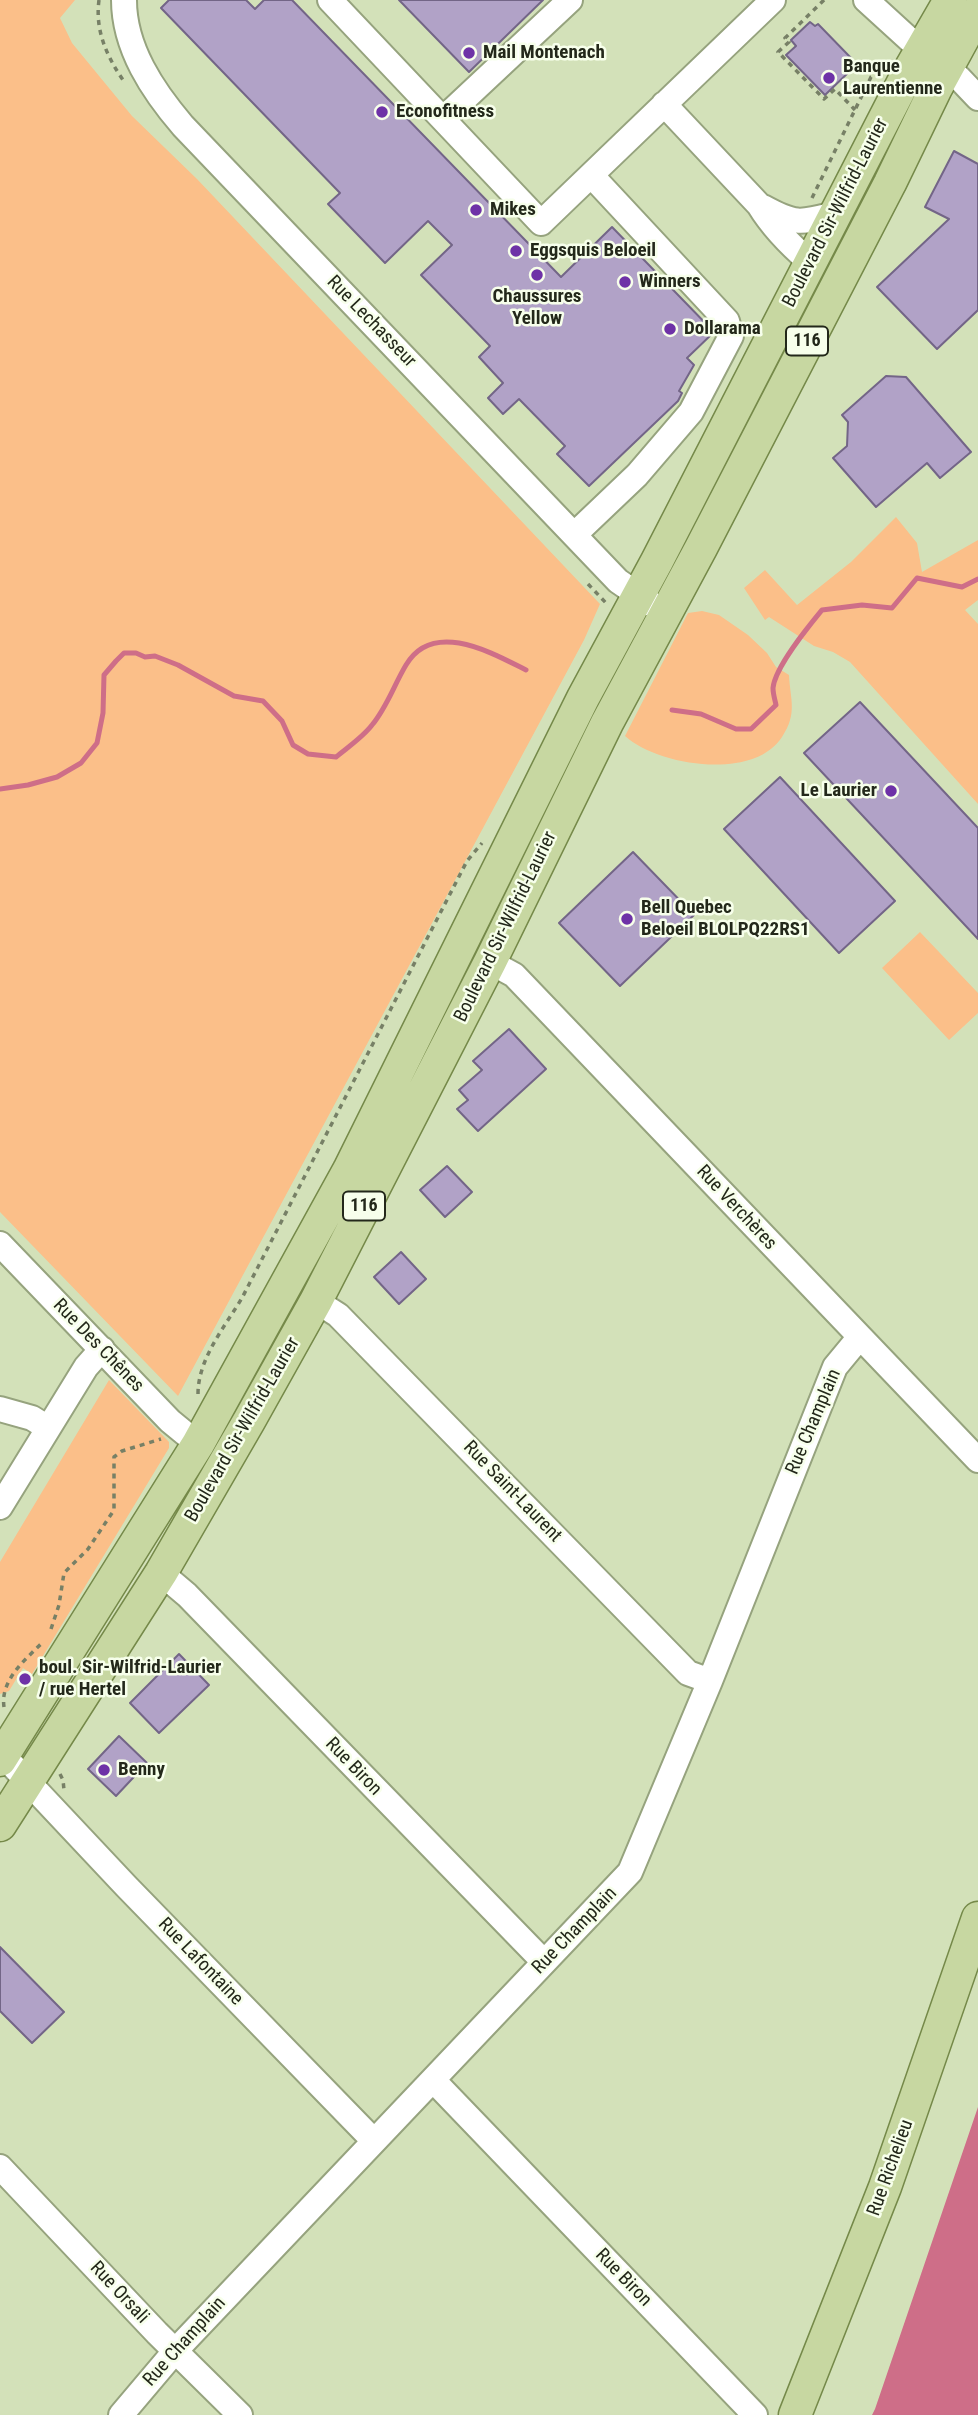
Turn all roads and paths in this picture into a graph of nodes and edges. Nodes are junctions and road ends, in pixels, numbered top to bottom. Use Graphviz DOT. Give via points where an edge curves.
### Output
graph roads {
  1 [pos="124,0"];
  2 [pos="330,0"];
  3 [pos="570,0"];
  4 [pos="773,0"];
  5 [pos="824,0"];
  6 [pos="866,0"];
  7 [pos="950,0"];
  8 [pos="978,11"];
  9 [pos="922,51"];
  10 [pos="885,66"];
  11 [pos="947,68"];
  12 [pos="978,98"];
  13 [pos="664,104"];
  14 [pos="855,110"];
  15 [pos="443,119"];
  16 [pos="591,175"];
  17 [pos="759,205"];
  18 [pos="824,205"];
  19 [pos="810,262"];
  20 [pos="731,335"];
  21 [pos="762,356"];
  22 [pos="574,536"];
  23 [pos="638,596"];
  24 [pos="606,603"];
  25 [pos="601,612"];
  26 [pos="665,612"];
  27 [pos="488,836"];
  28 [pos="490,962"];
  29 [pos="0,1244"];
  30 [pos="316,1301"];
  31 [pos="859,1338"];
  32 [pos="102,1349"];
  33 [pos="198,1394"];
  34 [pos="0,1409"];
  35 [pos="48,1428"];
  36 [pos="168,1437"];
  37 [pos="198,1444"];
  38 [pos="978,1460"];
  39 [pos="0,1507"];
  40 [pos="161,1573"];
  41 [pos="710,1681"];
  42 [pos="2,1698"];
  43 [pos="4,1709"];
  44 [pos="1,1756"];
  45 [pos="29,1781"];
  46 [pos="0,1825"];
  47 [pos="978,1918"];
  48 [pos="544,1962"];
  49 [pos="433,2080"];
  50 [pos="374,2141"];
  51 [pos="0,2168"];
  52 [pos="176,2350"];
  53 [pos="121,2415"];
  54 [pos="240,2415"];
  55 [pos="755,2415"];
  56 [pos="795,2415"];
  1 -- 22 [label="street, Rue Lechasseur" via="136,53 170,111"];
  2 -- 15 [label="street"];
  3 -- 15 [label="street"];
  4 -- 13 [label="street"];
  5 -- 14 [label="path" via="785,38 789,42 778,52 824,99 835,89"];
  6 -- 9 [label="street"];
  7 -- 9 [label="main road, Boulevard Sir-Wilfrid-Laurier / 116"];
  8 -- 11 [label="main road, Boulevard Sir-Wilfrid-Laurier / 116"];
  9 -- 11 [label="street"];
  9 -- 18 [label="main road, Boulevard Sir-Wilfrid-Laurier / 116"];
  10 -- 14 [label="path, Boulevard Sir-Wilfrid-Laurier" via="871,77"];
  11 -- 12 [label="street"];
  11 -- 26 [label="main road, Boulevard Sir-Wilfrid-Laurier / 116"];
  13 -- 16 [label="street"];
  13 -- 17 [label="street"];
  14 -- 18 [label="path, Boulevard Sir-Wilfrid-Laurier"];
  15 -- 16 [label="street" via="541,223"];
  16 -- 20 [label="street" via="727,321"];
  17 -- 18 [label="street" via="794,222 806,222"];
  17 -- 19 [label="street" via="771,224"];
  18 -- 19 [label="main road, Boulevard Sir-Wilfrid-Laurier / 116"];
  19 -- 21 [label="main road, Boulevard Sir-Wilfrid-Laurier / 116"];
  20 -- 21 [label="street"];
  20 -- 22 [label="street" via="691,412"];
  21 -- 23 [label="main road, Boulevard Sir-Wilfrid-Laurier / 116"];
  22 -- 23 [label="street, Rue Lechasseur"];
  23 -- 26 [label="street, Rue Lechasseur"];
  23 -- 37 [label="main road, Boulevard Sir-Wilfrid-Laurier / 116" via="349,1170"];
  24 -- 25 [label="path"];
  26 -- 28 [label="main road, Boulevard Sir-Wilfrid-Laurier / 116"];
  27 -- 33 [label="path" via="467,862 242,1298 201,1367"];
  28 -- 30 [label="main road, Boulevard Sir-Wilfrid-Laurier / 116"];
  28 -- 31 [label="street, Rue Verchères" via="514,975"];
  29 -- 32 [label="street, Rue Des Chênes"];
  30 -- 40 [label="main road, Boulevard Sir-Wilfrid-Laurier / 116"];
  30 -- 41 [label="street, Rue Saint-Laurent" via="338,1315 688,1673"];
  31 -- 38 [label="street, Rue Verchères"];
  31 -- 41 [label="street, Rue Champlain" via="835,1367"];
  32 -- 35 [label="street"];
  32 -- 37 [label="street, Rue Des Chênes"];
  34 -- 35 [label="street"];
  35 -- 39 [label="street"];
  36 -- 42 [label="path" via="114,1457 112,1517 64,1573 52,1626 8,1683"];
  37 -- 44 [label="main road, Boulevard Sir-Wilfrid-Laurier / 116"];
  40 -- 45 [label="main road, Boulevard Sir-Wilfrid-Laurier / 116"];
  40 -- 48 [label="street, Rue Biron"];
  41 -- 48 [label="street, Rue Champlain" via="635,1865"];
  42 -- 43 [label="path"];
  44 -- 45 [label="street, Rue Lafontaine"];
  45 -- 46 [label="main road, Boulevard Sir-Wilfrid-Laurier / 116"];
  45 -- 50 [label="street, Rue Lafontaine"];
  47 -- 56 [label="main road, Rue Richelieu" via="885,2188"];
  48 -- 49 [label="street, Rue Champlain"];
  49 -- 50 [label="street, Rue Champlain"];
  49 -- 55 [label="street, Rue Biron"];
  50 -- 52 [label="street, Rue Champlain"];
  51 -- 52 [label="street, Rue Orsali"];
  52 -- 53 [label="street, Rue Champlain"];
  52 -- 54 [label="street, Rue Orsali"];
}
